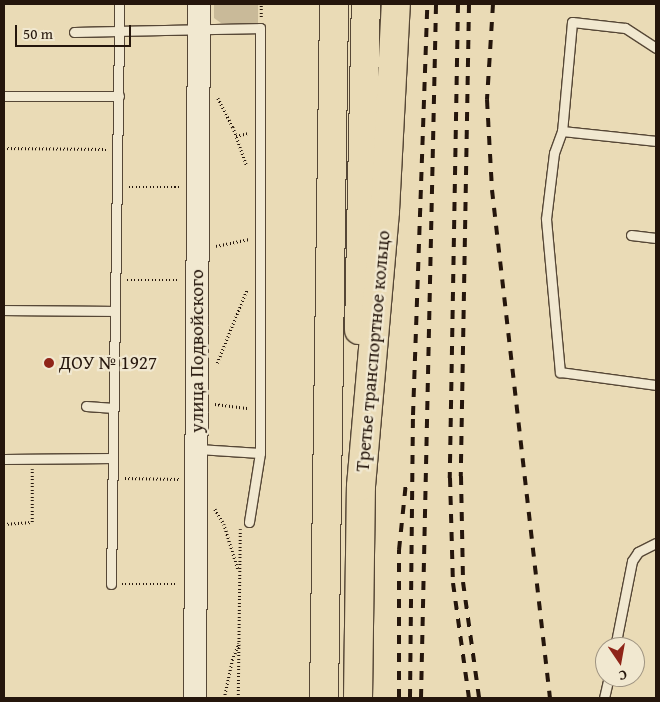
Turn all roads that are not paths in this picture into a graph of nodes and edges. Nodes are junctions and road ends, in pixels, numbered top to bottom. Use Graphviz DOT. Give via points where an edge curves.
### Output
graph roads {
  1 [pos="119,4"];
  2 [pos="199,4"];
  3 [pos="334,4"];
  4 [pos="366,4"];
  5 [pos="396,4"];
  6 [pos="198,28"];
  7 [pos="120,31"];
  8 [pos="74,32"];
  9 [pos="656,48"];
  10 [pos="4,96"];
  11 [pos="119,96"];
  12 [pos="562,131"];
  13 [pos="656,141"];
  14 [pos="631,235"];
  15 [pos="656,238"];
  16 [pos="4,300"];
  17 [pos="4,310"];
  18 [pos="115,311"];
  19 [pos="656,385"];
  20 [pos="86,406"];
  21 [pos="114,408"];
  22 [pos="196,449"];
  23 [pos="260,453"];
  24 [pos="113,458"];
  25 [pos="4,459"];
  26 [pos="361,486"];
  27 [pos="249,522"];
  28 [pos="656,543"];
  29 [pos="111,584"];
  30 [pos="617,637"];
  31 [pos="195,698"];
  32 [pos="324,698"];
  33 [pos="358,698"];
  1 -- 7 [label="lane"];
  2 -- 6 [label="street, улица Подвойского"];
  3 -- 32 [label="main road, Третье транспортное кольцо"];
  4 -- 26 [label="main road, Третье транспортное кольцо" via="360,235"];
  5 -- 26 [label="main road, Третье транспортное кольцо" via="385,211"];
  6 -- 7 [label="lane"];
  6 -- 22 [label="street, улица Подвойского"];
  6 -- 23 [label="lane" via="260,28"];
  7 -- 8 [label="lane"];
  7 -- 11 [label="lane"];
  9 -- 12 [label="lane" via="625,28 572,22"];
  10 -- 11 [label="lane" via="78,91"];
  11 -- 18 [label="lane"];
  12 -- 13 [label="lane"];
  12 -- 19 [label="lane" via="554,153 546,219 560,372"];
  14 -- 15 [label="lane"];
  16 -- 17 [label="lane"];
  17 -- 18 [label="lane"];
  18 -- 21 [label="lane"];
  20 -- 21 [label="lane"];
  21 -- 24 [label="lane"];
  22 -- 23 [label="lane"];
  22 -- 31 [label="street, улица Подвойского"];
  23 -- 27 [label="lane"];
  24 -- 25 [label="lane"];
  24 -- 29 [label="lane"];
  26 -- 33 [label="main road, Третье транспортное кольцо"];
  28 -- 30 [label="lane" via="638,552 632,561"];
}
